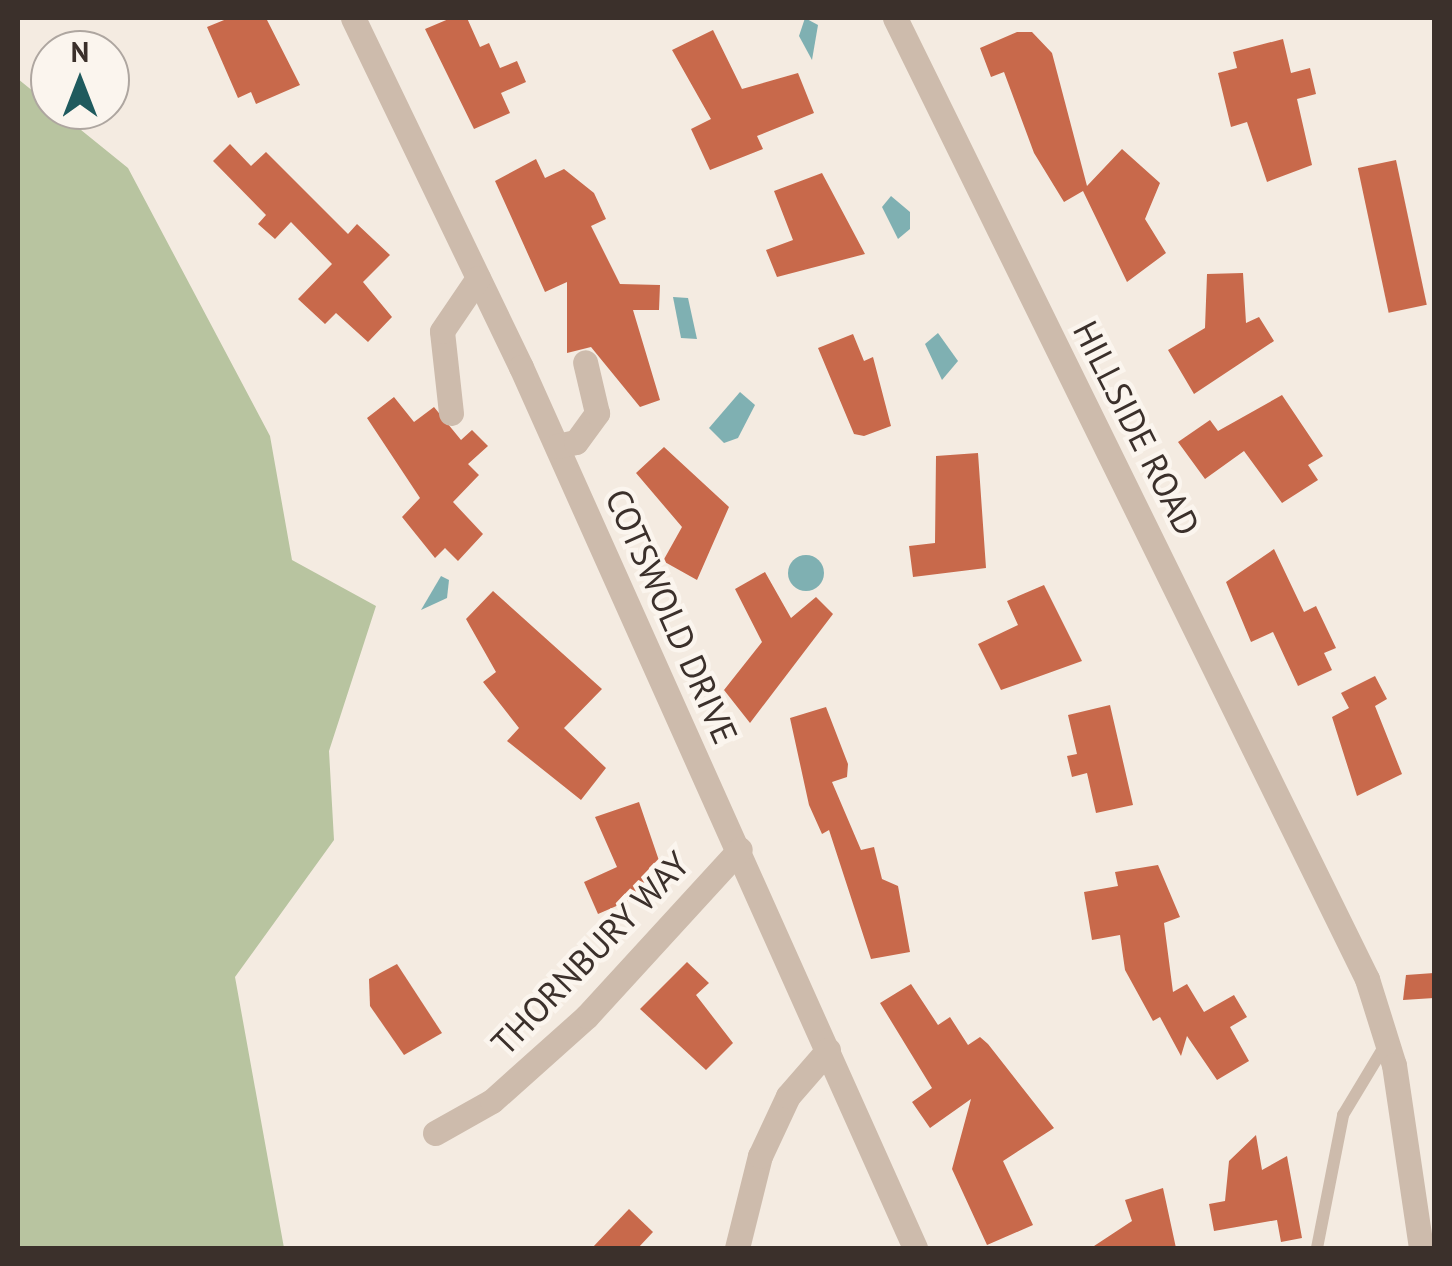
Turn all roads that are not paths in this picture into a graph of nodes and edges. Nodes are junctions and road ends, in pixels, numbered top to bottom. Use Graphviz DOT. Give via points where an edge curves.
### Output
graph roads {
  1 [pos="353,18"];
  2 [pos="895,18"];
  3 [pos="478,278"];
  4 [pos="585,362"];
  5 [pos="451,413"];
  6 [pos="556,446"];
  7 [pos="740,849"];
  8 [pos="1387,1041"];
  9 [pos="828,1050"];
  10 [pos="436,1133"];
  11 [pos="737,1248"];
  12 [pos="915,1248"];
  13 [pos="1317,1248"];
  14 [pos="1422,1248"];
  1 -- 3 [label="street, COTSWOLD DRIVE"];
  2 -- 8 [label="street, HILLSIDE ROAD" via="1316,869"];
  3 -- 5 [label="street" via="442,331"];
  3 -- 6 [label="street, COTSWOLD DRIVE"];
  4 -- 6 [label="street" via="597,413 576,442"];
  6 -- 7 [label="street, COTSWOLD DRIVE"];
  7 -- 9 [label="street, COTSWOLD DRIVE"];
  7 -- 10 [label="street, THORNBURY WAY" via="587,1016 492,1101"];
  8 -- 13 [label="lane" via="1344,1115"];
  8 -- 14 [label="street"];
  9 -- 11 [label="street" via="788,1096 760,1156"];
  9 -- 12 [label="street, COTSWOLD DRIVE"];
}
